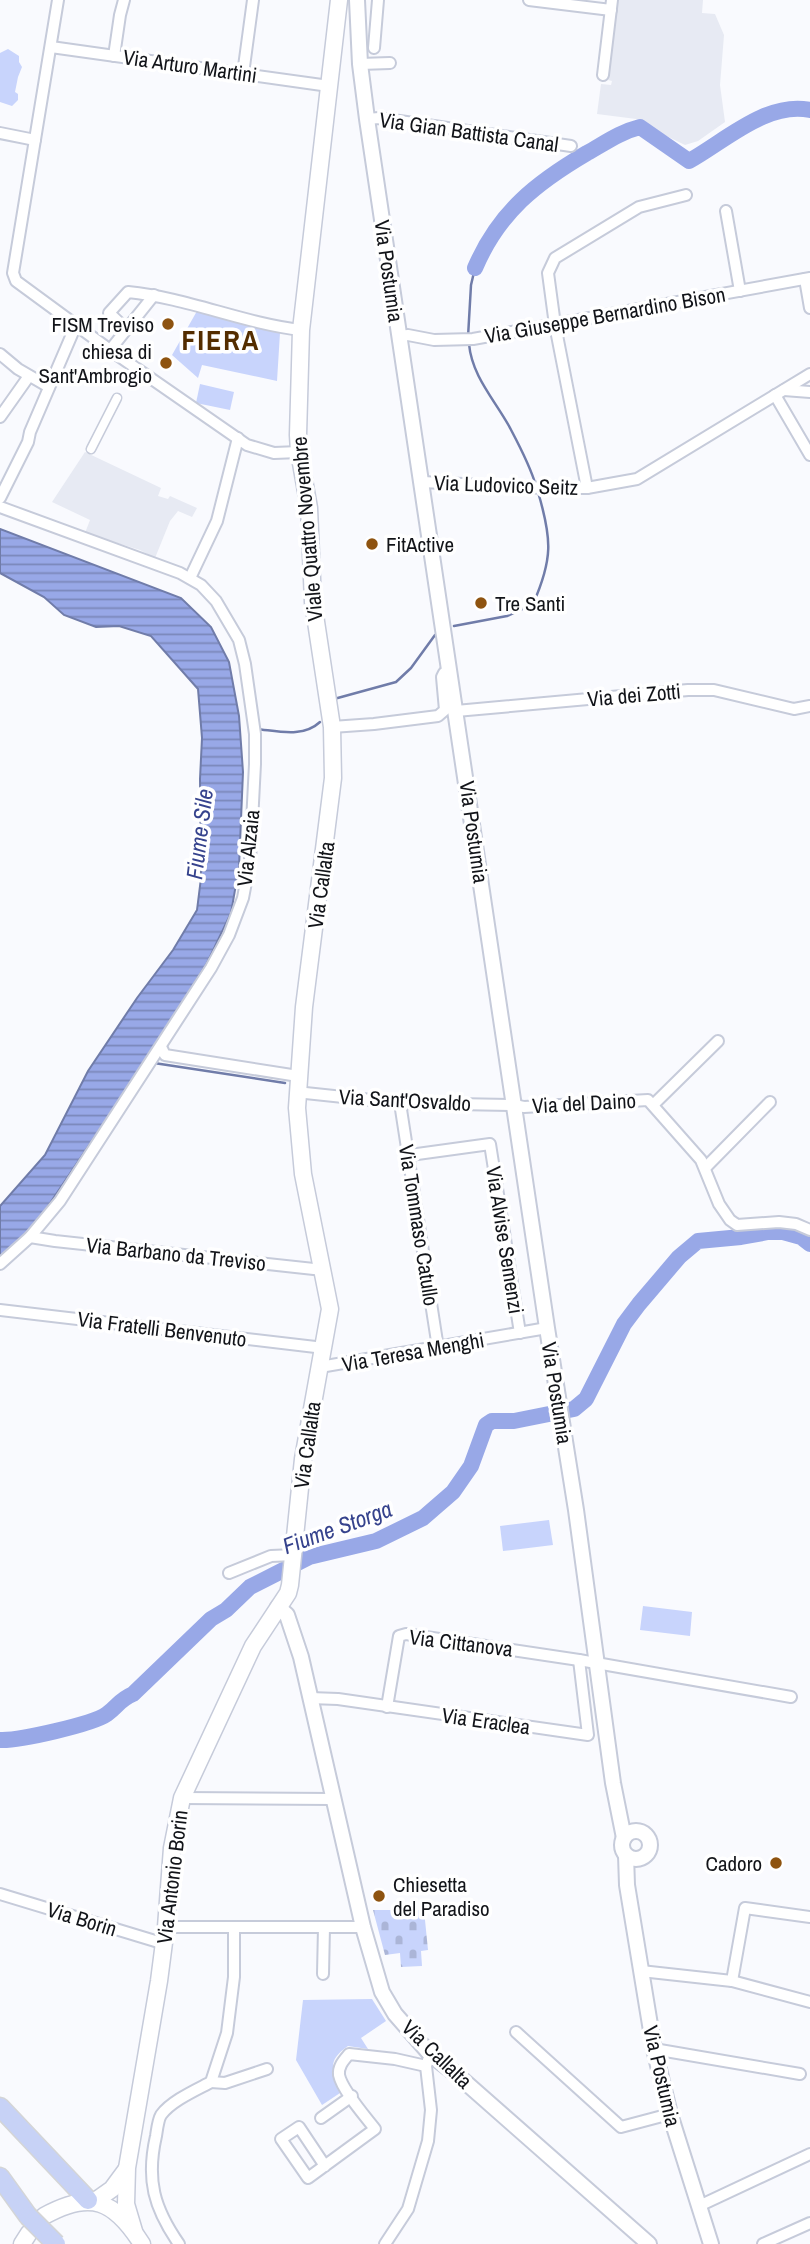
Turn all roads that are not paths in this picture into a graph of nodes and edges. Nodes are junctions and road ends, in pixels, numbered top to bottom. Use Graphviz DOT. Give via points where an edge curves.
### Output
graph roads {
  1 [pos="58,0"];
  2 [pos="124,0"];
  3 [pos="253,0"];
  4 [pos="339,0"];
  5 [pos="357,0"];
  6 [pos="378,0"];
  7 [pos="529,0"];
  8 [pos="611,5"];
  9 [pos="51,47"];
  10 [pos="373,48"];
  11 [pos="114,56"];
  12 [pos="390,63"];
  13 [pos="360,64"];
  14 [pos="243,74"];
  15 [pos="603,75"];
  16 [pos="328,86"];
  17 [pos="367,119"];
  18 [pos="0,133"];
  19 [pos="36,140"];
  20 [pos="571,146"];
  21 [pos="686,195"];
  22 [pos="726,211"];
  23 [pos="808,278"];
  24 [pos="740,291"];
  25 [pos="154,295"];
  26 [pos="810,308"];
  27 [pos="76,325"];
  28 [pos="555,325"];
  29 [pos="126,329"];
  30 [pos="301,330"];
  31 [pos="399,336"];
  32 [pos="110,350"];
  33 [pos="0,354"];
  34 [pos="810,374"];
  35 [pos="29,376"];
  36 [pos="49,387"];
  37 [pos="810,391"];
  38 [pos="780,393"];
  39 [pos="117,398"];
  40 [pos="0,417"];
  41 [pos="239,438"];
  42 [pos="91,449"];
  43 [pos="299,452"];
  44 [pos="810,455"];
  45 [pos="422,482"];
  46 [pos="587,488"];
  47 [pos="0,498"];
  48 [pos="0,507"];
  49 [pos="190,578"];
  50 [pos="450,671"];
  51 [pos="810,706"];
  52 [pos="456,711"];
  53 [pos="332,727"];
  54 [pos="718,1041"];
  55 [pos="161,1047"];
  56 [pos="297,1084"];
  57 [pos="644,1101"];
  58 [pos="770,1102"];
  59 [pos="400,1103"];
  60 [pos="514,1105"];
  61 [pos="410,1156"];
  62 [pos="706,1167"];
  63 [pos="810,1230"];
  64 [pos="30,1237"];
  65 [pos="0,1264"];
  66 [pos="323,1269"];
  67 [pos="0,1310"];
  68 [pos="547,1328"];
  69 [pos="520,1333"];
  70 [pos="324,1348"];
  71 [pos="438,1348"];
  72 [pos="320,1367"];
  73 [pos="294,1556"];
  74 [pos="229,1573"];
  75 [pos="278,1607"];
  76 [pos="579,1660"];
  77 [pos="595,1663"];
  78 [pos="791,1697"];
  79 [pos="310,1698"];
  80 [pos="387,1707"];
  81 [pos="182,1798"];
  82 [pos="332,1799"];
  83 [pos="630,1834"];
  84 [pos="626,1856"];
  85 [pos="644,1857"];
  86 [pos="0,1894"];
  87 [pos="631,1904"];
  88 [pos="810,1917"];
  89 [pos="234,1927"];
  90 [pos="324,1927"];
  91 [pos="363,1927"];
  92 [pos="165,1936"];
  93 [pos="641,1970"];
  94 [pos="323,1974"];
  95 [pos="732,1981"];
  96 [pos="810,2002"];
  97 [pos="516,2032"];
  98 [pos="654,2049"];
  99 [pos="428,2060"];
  100 [pos="267,2069"];
  101 [pos="800,2074"];
  102 [pos="211,2082"];
  103 [pos="352,2096"];
  104 [pos="0,2107"];
  105 [pos="670,2114"];
  106 [pos="321,2118"];
  107 [pos="810,2154"];
  108 [pos="325,2166"];
  109 [pos="127,2168"];
  110 [pos="0,2177"];
  111 [pos="0,2199"];
  112 [pos="92,2200"];
  113 [pos="699,2206"];
  114 [pos="810,2223"];
  115 [pos="31,2227"];
  116 [pos="138,2237"];
  117 [pos="56,2244"];
  118 [pos="179,2244"];
  119 [pos="385,2244"];
  120 [pos="649,2244"];
  121 [pos="711,2244"];
  122 [pos="763,2244"];
  1 -- 9 [label="street"];
  2 -- 11 [label="street"];
  3 -- 14 [label="street"];
  4 -- 16 [label="main road, Viale Quattro Novembre"];
  5 -- 13 [label="street, Via Postumia"];
  6 -- 10 [label="street"];
  7 -- 8 [label="street"];
  8 -- 15 [label="street"];
  9 -- 11 [label="street, Via Arturo Martini"];
  9 -- 19 [label="street"];
  11 -- 14 [label="street, Via Arturo Martini"];
  12 -- 13 [label="street"];
  13 -- 17 [label="street, Via Postumia"];
  14 -- 16 [label="street, Via Arturo Martini"];
  16 -- 30 [label="main road, Viale Quattro Novembre"];
  17 -- 20 [label="street, Via Gian Battista Canal"];
  17 -- 31 [label="street, Via Postumia"];
  18 -- 19 [label="street"];
  19 -- 27 [label="street" via="13,274 16,281"];
  21 -- 28 [label="street" via="639,207 555,258 548,273"];
  22 -- 24 [label="street"];
  23 -- 24 [label="street, Via Giuseppe Bernardino Bison"];
  23 -- 26 [label="street"];
  24 -- 28 [label="street, Via Giuseppe Bernardino Bison"];
  25 -- 29 [label="street"];
  25 -- 29 [label="street" via="128,292 109,313"];
  25 -- 30 [label="street"];
  27 -- 32 [label="street"];
  27 -- 36 [label="street"];
  28 -- 31 [label="street, Via Giuseppe Bernardino Bison" via="467,339"];
  28 -- 46 [label="street"];
  29 -- 32 [label="street"];
  30 -- 43 [label="main road, Viale Quattro Novembre"];
  31 -- 45 [label="street, Via Postumia"];
  32 -- 41 [label="street"];
  33 -- 35 [label="street"];
  34 -- 38 [label="street, Via Ludovico Seitz"];
  35 -- 36 [label="street"];
  35 -- 40 [label="street"];
  36 -- 47 [label="street"];
  37 -- 38 [label="street"];
  38 -- 44 [label="street"];
  38 -- 46 [label="street, Via Ludovico Seitz" via="637,479"];
  39 -- 42 [label="street"];
  41 -- 43 [label="street" via="274,453"];
  41 -- 49 [label="street" via="217,522"];
  43 -- 53 [label="main road, Viale Quattro Novembre" via="309,508 313,602"];
  45 -- 46 [label="street, Via Ludovico Seitz"];
  45 -- 50 [label="street, Via Postumia"];
  48 -- 49 [label="street, Via Alzaia"];
  49 -- 55 [label="street, Via Alzaia" via="216,601 239,640 254,729 250,862 229,935"];
  50 -- 52 [label="street, Via Postumia"];
  50 -- 53 [label="street" via="442,677 444,710 438,716"];
  51 -- 52 [label="street, Via dei Zotti" via="793,709 714,690 688,690"];
  52 -- 60 [label="street, Via Postumia"];
  53 -- 56 [label="main road, Via Callalta" via="328,831"];
  54 -- 57 [label="street, Via del Daino"];
  55 -- 56 [label="street, Via Sant'Osvaldo" via="166,1055"];
  55 -- 64 [label="street, Via Alzaia" via="60,1201"];
  56 -- 59 [label="street, Via Sant'Osvaldo"];
  56 -- 66 [label="main road, Via Callalta" via="300,1154"];
  57 -- 60 [label="street, Via del Daino"];
  57 -- 62 [label="street, Via del Daino"];
  58 -- 62 [label="street"];
  59 -- 60 [label="street, Via Sant'Osvaldo"];
  59 -- 61 [label="street, Via Tommaso Catullo"];
  60 -- 68 [label="street, Via Postumia"];
  61 -- 69 [label="street, Via Alvise Semenzi" via="490,1144"];
  61 -- 71 [label="street, Via Tommaso Catullo"];
  62 -- 63 [label="street, Via del Daino" via="724,1215 737,1224 779,1222"];
  64 -- 65 [label="street, Via Alzaia"];
  64 -- 66 [label="street, Via Barbano da Treviso"];
  66 -- 70 [label="main road, Via Callalta" via="330,1308"];
  67 -- 70 [label="street, Via Fratelli Benvenuto"];
  68 -- 69 [label="street, Via Teresa Menghi"];
  68 -- 77 [label="street, Via Postumia"];
  69 -- 71 [label="street, Via Teresa Menghi"];
  70 -- 72 [label="main road, Via Callalta"];
  71 -- 72 [label="street, Via Teresa Menghi"];
  72 -- 73 [label="main road, Via Callalta" via="303,1460"];
  73 -- 74 [label="street" via="271,1556"];
  73 -- 75 [label="main road, Via Callalta" via="288,1593"];
  75 -- 79 [label="street, Via Callalta" via="291,1624"];
  75 -- 81 [label="main road, Via Antonio Borin" via="253,1646"];
  76 -- 77 [label="street, Via Cittanova"];
  76 -- 80 [label="street, Via Cittanova" via="402,1634"];
  76 -- 80 [label="street, Via Eraclea" via="588,1735"];
  77 -- 78 [label="street"];
  77 -- 83 [label="street, Via Postumia" via="615,1797"];
  79 -- 80 [label="street, Via Eraclea"];
  79 -- 82 [label="street, Via Callalta"];
  81 -- 82 [label="street"];
  81 -- 92 [label="main road, Via Antonio Borin" via="172,1848"];
  82 -- 91 [label="street, Via Callalta"];
  83 -- 84 [label="street, Via Postumia" via="622,1848"];
  83 -- 85 [label="street, Via Postumia" via="645,1833 649,1839"];
  84 -- 85 [label="street"];
  84 -- 87 [label="street, Via Postumia"];
  85 -- 87 [label="street, Via Postumia"];
  86 -- 92 [label="street, Via Borin"];
  87 -- 93 [label="street, Via Postumia"];
  88 -- 95 [label="street" via="745,1908"];
  89 -- 90 [label="street, Via Borin"];
  89 -- 92 [label="street, Via Borin"];
  89 -- 102 [label="street" via="234,1977 226,2033"];
  90 -- 91 [label="street, Via Borin"];
  90 -- 94 [label="street"];
  91 -- 99 [label="street, Via Callalta" via="382,1992"];
  92 -- 109 [label="main road, Via Antonio Borin"];
  93 -- 95 [label="street"];
  93 -- 98 [label="street, Via Postumia"];
  95 -- 96 [label="street"];
  97 -- 105 [label="street" via="621,2127"];
  98 -- 101 [label="street"];
  98 -- 105 [label="street, Via Postumia"];
  99 -- 103 [label="street" via="349,2054 339,2074"];
  99 -- 119 [label="street" via="428,2141 408,2209"];
  99 -- 120 [label="street, Via Callalta" via="456,2074"];
  100 -- 102 [label="street"];
  102 -- 118 [label="street" via="160,2115 151,2155 154,2199"];
  103 -- 106 [label="street"];
  103 -- 108 [label="street" via="375,2129"];
  104 -- 112 [label="highway"];
  105 -- 113 [label="street, Via Postumia"];
  107 -- 113 [label="street"];
  108 -- 108 [label="street" via="308,2178 281,2139 299,2127"];
  109 -- 112 [label="main road" via="112,2189"];
  109 -- 116 [label="main road, Via Antonio Borin" via="125,2192"];
  110 -- 115 [label="highway"];
  111 -- 115 [label="highway"];
  112 -- 115 [label="main road" via="60,2207"];
  112 -- 116 [label="main road" via="106,2205"];
  113 -- 121 [label="street, Via Postumia"];
  114 -- 122 [label="street"];
  115 -- 117 [label="highway, bridge"];
}
